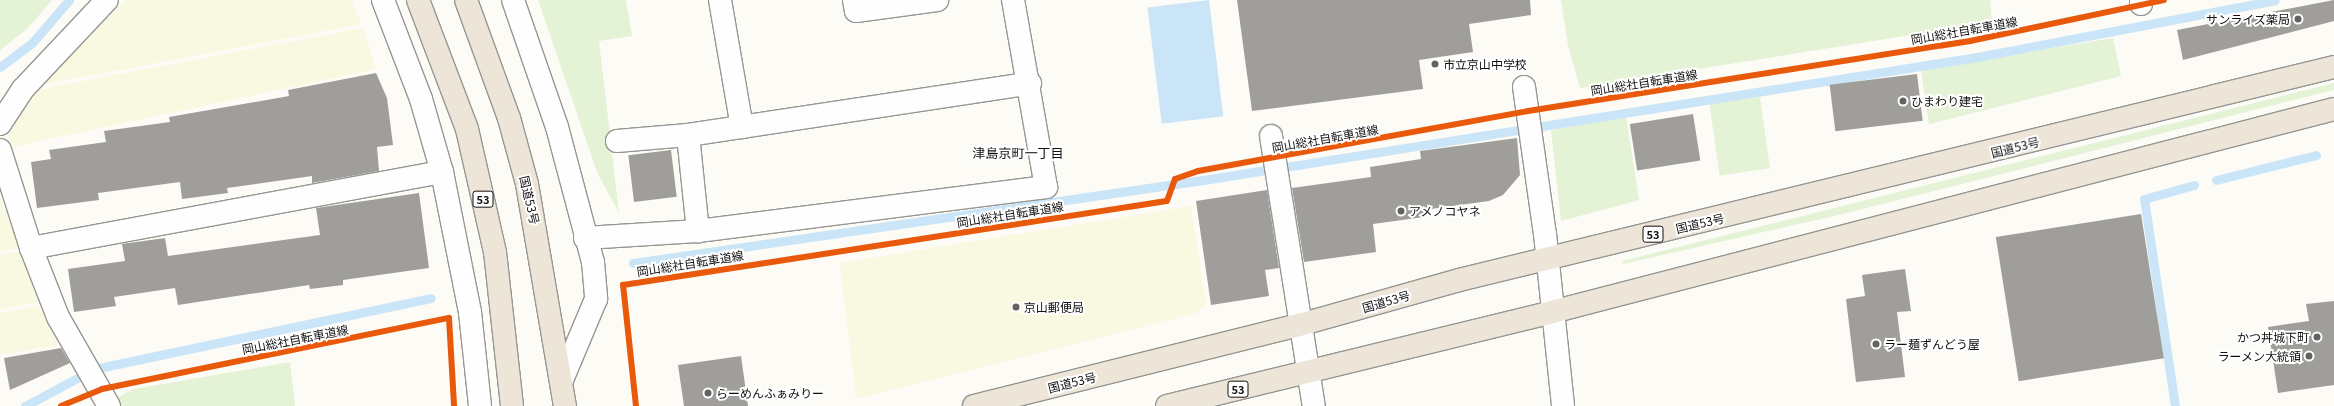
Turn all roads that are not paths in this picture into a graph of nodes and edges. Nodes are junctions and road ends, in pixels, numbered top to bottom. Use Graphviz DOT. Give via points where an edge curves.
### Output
graph roads {
  1 [pos="107,0"];
  2 [pos="383,0"];
  3 [pos="418,0"];
  4 [pos="466,0"];
  5 [pos="512,0"];
  6 [pos="720,0"];
  7 [pos="854,0"];
  8 [pos="937,0"];
  9 [pos="1013,0"];
  10 [pos="2334,67"];
  11 [pos="1030,84"];
  12 [pos="1524,87"];
  13 [pos="2334,109"];
  14 [pos="0,124"];
  15 [pos="742,127"];
  16 [pos="688,135"];
  17 [pos="1271,136"];
  18 [pos="617,141"];
  19 [pos="0,150"];
  20 [pos="442,172"];
  21 [pos="698,231"];
  22 [pos="584,238"];
  23 [pos="31,248"];
  24 [pos="1548,259"];
  25 [pos="1552,312"];
  26 [pos="1298,325"];
  27 [pos="1308,371"];
  28 [pos="562,380"];
  29 [pos="109,406"];
  30 [pos="480,406"];
  31 [pos="512,406"];
  32 [pos="565,406"];
  33 [pos="974,406"];
  34 [pos="1167,406"];
  35 [pos="1314,406"];
  36 [pos="1563,406"];
  1 -- 14 [label="street" via="23,90"];
  2 -- 20 [label="street" via="421,99"];
  3 -- 31 [label="highway, 53" via="467,129 495,252"];
  4 -- 28 [label="highway, 国道53号" via="509,118 527,184"];
  5 -- 22 [label="street" via="557,127"];
  6 -- 15 [label="street"];
  7 -- 8 [label="street" via="856,10"];
  9 -- 11 [label="street"];
  10 -- 24 [label="highway, 国道53号 / 53"];
  11 -- 15 [label="street"];
  11 -- 21 [label="street" via="1046,187"];
  12 -- 24 [label="street"];
  13 -- 25 [label="highway, 53"];
  15 -- 16 [label="street"];
  16 -- 18 [label="street"];
  16 -- 21 [label="street"];
  17 -- 26 [label="street"];
  19 -- 23 [label="street"];
  20 -- 23 [label="street"];
  20 -- 30 [label="street" via="470,312"];
  21 -- 22 [label="street"];
  22 -- 28 [label="street" via="593,262 596,299"];
  23 -- 29 [label="street" via="58,317"];
  24 -- 25 [label="street"];
  24 -- 26 [label="highway, 国道53号 / 53"];
  25 -- 27 [label="highway, 53"];
  25 -- 36 [label="street"];
  26 -- 27 [label="street"];
  26 -- 33 [label="highway, 国道53号 / 53"];
  27 -- 34 [label="highway, 53"];
  27 -- 35 [label="street"];
  28 -- 32 [label="highway, 国道53号"];
}
